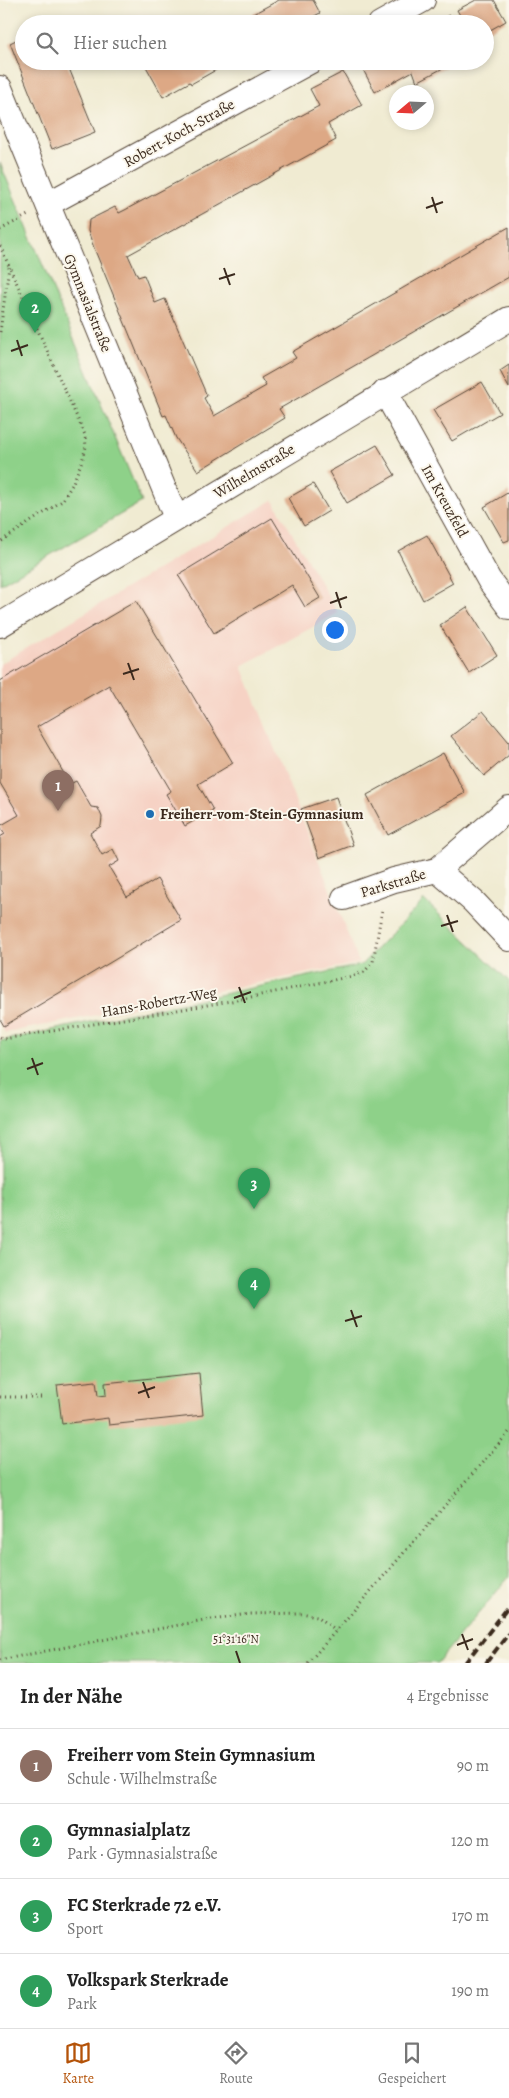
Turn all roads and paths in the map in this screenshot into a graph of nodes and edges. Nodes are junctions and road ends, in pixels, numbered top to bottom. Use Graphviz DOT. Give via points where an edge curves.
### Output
graph roads {
  1 [pos="423,0"];
  2 [pos="396,15"];
  3 [pos="294,70"];
  4 [pos="0,88"];
  5 [pos="48,204"];
  6 [pos="0,230"];
  7 [pos="0,246"];
  8 [pos="9,266"];
  9 [pos="509,319"];
  10 [pos="0,332"];
  11 [pos="385,392"];
  12 [pos="176,518"];
  13 [pos="0,542"];
  14 [pos="509,607"];
  15 [pos="0,625"];
  16 [pos="509,808"];
  17 [pos="437,870"];
  18 [pos="344,898"];
  19 [pos="382,907"];
  20 [pos="508,936"];
  21 [pos="0,1037"];
  22 [pos="0,1397"];
  23 [pos="45,1397"];
  24 [pos="509,1432"];
  25 [pos="336,1630"];
  26 [pos="0,1660"];
  27 [pos="308,1663"];
  1 -- 2 [label="street"];
  3 -- 5 [label="street, Robert-Koch-Straße"];
  4 -- 5 [label="street, Gymnasialstraße"];
  5 -- 6 [label="path"];
  5 -- 12 [label="street, Gymnasialstraße"];
  7 -- 8 [label="path"];
  8 -- 10 [label="path"];
  8 -- 13 [label="path" via="84,435 86,447 72,485 62,501"];
  9 -- 11 [label="street, Wilhelmstraße"];
  11 -- 12 [label="street, Wilhelmstraße"];
  11 -- 14 [label="street, Im Kreuzfeld" via="489,580"];
  12 -- 15 [label="street, Wilhelmstraße"];
  16 -- 17 [label="street, Parkstraße"];
  17 -- 18 [label="street, Parkstraße" via="394,880"];
  17 -- 20 [label="street"];
  19 -- 21 [label="path, Hans-Robertz-Weg" via="373,962 364,972 353,976 231,1001 4,1039"];
  22 -- 23 [label="path"];
  24 -- 25 [label="path"];
  25 -- 26 [label="path" via="317,1616 301,1613 250,1614"];
  25 -- 27 [label="path"];
}
